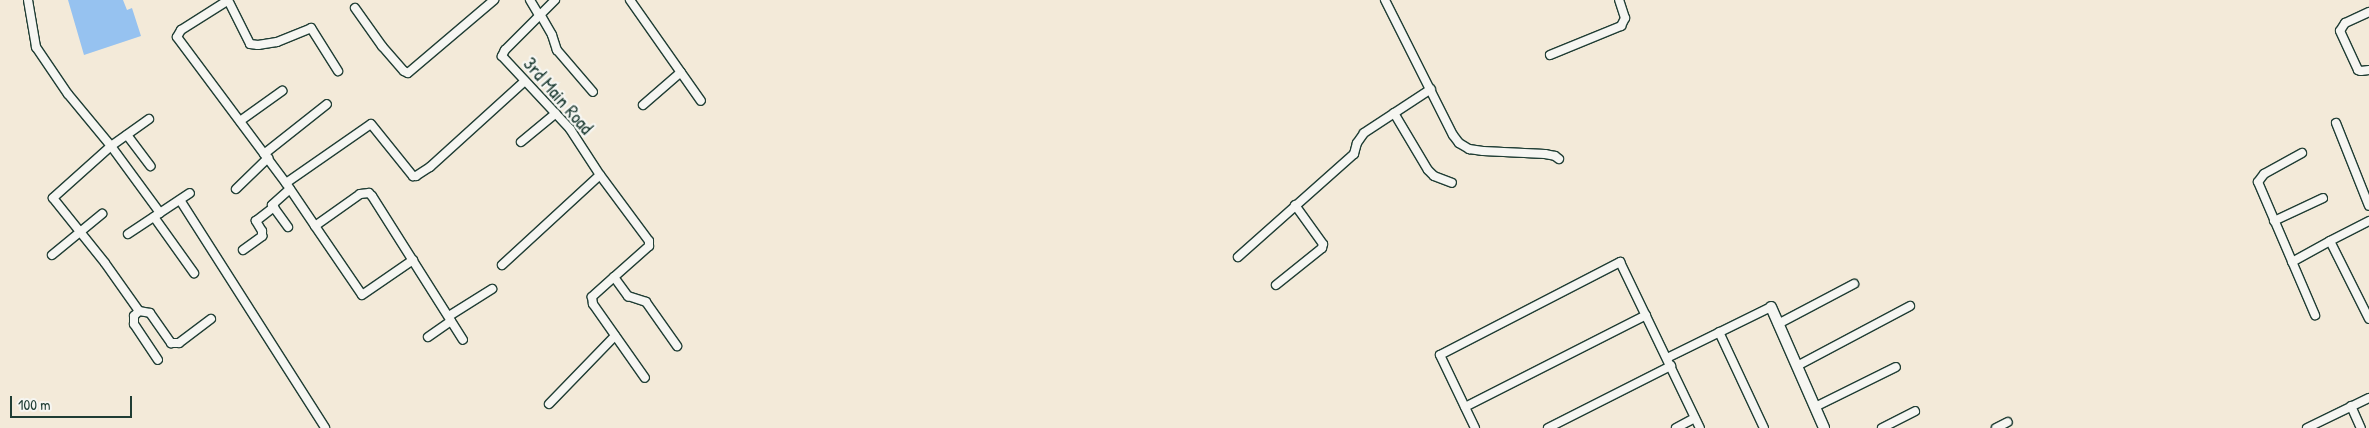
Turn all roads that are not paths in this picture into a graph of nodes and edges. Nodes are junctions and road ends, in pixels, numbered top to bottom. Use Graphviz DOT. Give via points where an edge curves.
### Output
graph roads {
  1 [pos="28,0"];
  2 [pos="494,0"];
  3 [pos="530,0"];
  4 [pos="555,0"];
  5 [pos="630,0"];
  6 [pos="1385,0"];
  7 [pos="1619,0"];
  8 [pos="228,1"];
  9 [pos="355,8"];
  10 [pos="2369,12"];
  11 [pos="540,15"];
  12 [pos="1550,55"];
  13 [pos="2369,70"];
  14 [pos="338,71"];
  15 [pos="680,72"];
  16 [pos="525,81"];
  17 [pos="1430,89"];
  18 [pos="282,91"];
  19 [pos="593,92"];
  20 [pos="701,101"];
  21 [pos="327,104"];
  22 [pos="643,105"];
  23 [pos="556,113"];
  24 [pos="1394,113"];
  25 [pos="149,119"];
  26 [pos="240,122"];
  27 [pos="2336,123"];
  28 [pos="126,135"];
  29 [pos="521,142"];
  30 [pos="111,146"];
  31 [pos="2302,153"];
  32 [pos="266,156"];
  33 [pos="1559,159"];
  34 [pos="150,166"];
  35 [pos="600,175"];
  36 [pos="1452,183"];
  37 [pos="288,186"];
  38 [pos="236,189"];
  39 [pos="190,193"];
  40 [pos="2323,198"];
  41 [pos="180,200"];
  42 [pos="1295,205"];
  43 [pos="2369,206"];
  44 [pos="274,207"];
  45 [pos="102,214"];
  46 [pos="157,215"];
  47 [pos="2274,221"];
  48 [pos="2369,221"];
  49 [pos="315,226"];
  50 [pos="288,227"];
  51 [pos="81,232"];
  52 [pos="128,234"];
  53 [pos="2330,241"];
  54 [pos="243,250"];
  55 [pos="52,256"];
  56 [pos="1238,257"];
  57 [pos="413,260"];
  58 [pos="2292,262"];
  59 [pos="502,264"];
  60 [pos="194,274"];
  61 [pos="614,277"];
  62 [pos="1854,284"];
  63 [pos="1276,285"];
  64 [pos="492,289"];
  65 [pos="1910,306"];
  66 [pos="1771,307"];
  67 [pos="139,311"];
  68 [pos="1646,315"];
  69 [pos="2315,315"];
  70 [pos="211,319"];
  71 [pos="450,319"];
  72 [pos="2369,319"];
  73 [pos="1778,324"];
  74 [pos="1720,332"];
  75 [pos="615,336"];
  76 [pos="428,337"];
  77 [pos="463,340"];
  78 [pos="677,346"];
  79 [pos="1667,358"];
  80 [pos="158,360"];
  81 [pos="1671,366"];
  82 [pos="1797,366"];
  83 [pos="1896,367"];
  84 [pos="645,378"];
  85 [pos="2369,398"];
  86 [pos="548,404"];
  87 [pos="2350,406"];
  88 [pos="1464,407"];
  89 [pos="1815,407"];
  90 [pos="1914,411"];
  91 [pos="1695,418"];
  92 [pos="2008,422"];
  93 [pos="325,428"];
  94 [pos="1474,428"];
  95 [pos="1548,428"];
  96 [pos="1676,428"];
  97 [pos="1700,428"];
  98 [pos="1764,428"];
  99 [pos="1824,428"];
  100 [pos="1882,428"];
  101 [pos="1996,428"];
  102 [pos="2306,428"];
  103 [pos="2361,428"];
  1 -- 30 [label="street" via="36,47 68,94"];
  2 -- 9 [label="street" via="408,73 382,46"];
  3 -- 11 [label="street"];
  4 -- 11 [label="street, 3rd Main Road"];
  5 -- 15 [label="street"];
  6 -- 17 [label="street"];
  7 -- 12 [label="street" via="1625,18 1621,26"];
  8 -- 14 [label="street" via="250,44 258,46 277,42 311,28"];
  8 -- 26 [label="street" via="181,30 177,37"];
  10 -- 13 [label="street" via="2345,23 2340,31 2358,70"];
  11 -- 16 [label="street, 3rd Main Road" via="502,56"];
  11 -- 19 [label="street" via="558,50"];
  15 -- 20 [label="street"];
  15 -- 22 [label="street"];
  16 -- 23 [label="street, 3rd Main Road"];
  16 -- 37 [label="street" via="416,176 371,124"];
  17 -- 24 [label="street"];
  17 -- 33 [label="street" via="1453,135 1468,149 1545,154"];
  18 -- 26 [label="street"];
  21 -- 32 [label="street"];
  23 -- 29 [label="street"];
  23 -- 35 [label="street, 3rd Main Road"];
  24 -- 36 [label="street" via="1428,170"];
  24 -- 42 [label="street" via="1359,136 1354,154"];
  25 -- 28 [label="street"];
  26 -- 32 [label="street"];
  27 -- 43 [label="street"];
  28 -- 30 [label="street"];
  28 -- 34 [label="street"];
  30 -- 46 [label="street"];
  30 -- 51 [label="street" via="53,198"];
  31 -- 47 [label="street" via="2259,179 2259,188"];
  32 -- 37 [label="street"];
  32 -- 38 [label="street"];
  35 -- 59 [label="street"];
  35 -- 61 [label="street, 3rd Main Road" via="648,240 648,246"];
  37 -- 44 [label="street" via="273,203"];
  37 -- 49 [label="street"];
  39 -- 41 [label="street"];
  40 -- 47 [label="street"];
  41 -- 46 [label="street"];
  41 -- 93 [label="street"];
  42 -- 56 [label="street"];
  42 -- 63 [label="street" via="1323,244"];
  44 -- 50 [label="street"];
  44 -- 54 [label="street" via="256,221 262,236"];
  45 -- 51 [label="street"];
  46 -- 52 [label="street"];
  46 -- 60 [label="street"];
  47 -- 58 [label="street"];
  48 -- 53 [label="street"];
  49 -- 57 [label="street" via="360,194 369,193"];
  49 -- 57 [label="street" via="362,295"];
  51 -- 55 [label="street"];
  51 -- 67 [label="street"];
  53 -- 58 [label="street"];
  53 -- 72 [label="street"];
  57 -- 71 [label="street"];
  58 -- 69 [label="street"];
  61 -- 75 [label="street" via="591,300"];
  61 -- 78 [label="street" via="628,296 646,302"];
  62 -- 73 [label="street"];
  64 -- 71 [label="street"];
  65 -- 82 [label="street"];
  66 -- 73 [label="street"];
  66 -- 74 [label="street"];
  67 -- 70 [label="street" via="150,313 175,344"];
  67 -- 80 [label="street" via="134,316 134,324"];
  68 -- 79 [label="street"];
  68 -- 88 [label="street"];
  68 -- 88 [label="street" via="1620,262 1440,355"];
  71 -- 76 [label="street"];
  71 -- 77 [label="street"];
  73 -- 82 [label="street"];
  74 -- 79 [label="street"];
  74 -- 98 [label="street"];
  75 -- 84 [label="street"];
  75 -- 86 [label="street"];
  79 -- 81 [label="street"];
  81 -- 91 [label="street"];
  81 -- 95 [label="street"];
  82 -- 89 [label="street"];
  83 -- 89 [label="street"];
  85 -- 87 [label="street"];
  87 -- 102 [label="street"];
  87 -- 103 [label="street"];
  88 -- 94 [label="street"];
  89 -- 99 [label="street"];
  90 -- 100 [label="street"];
  91 -- 96 [label="street"];
  91 -- 97 [label="street"];
  92 -- 101 [label="street"];
}
